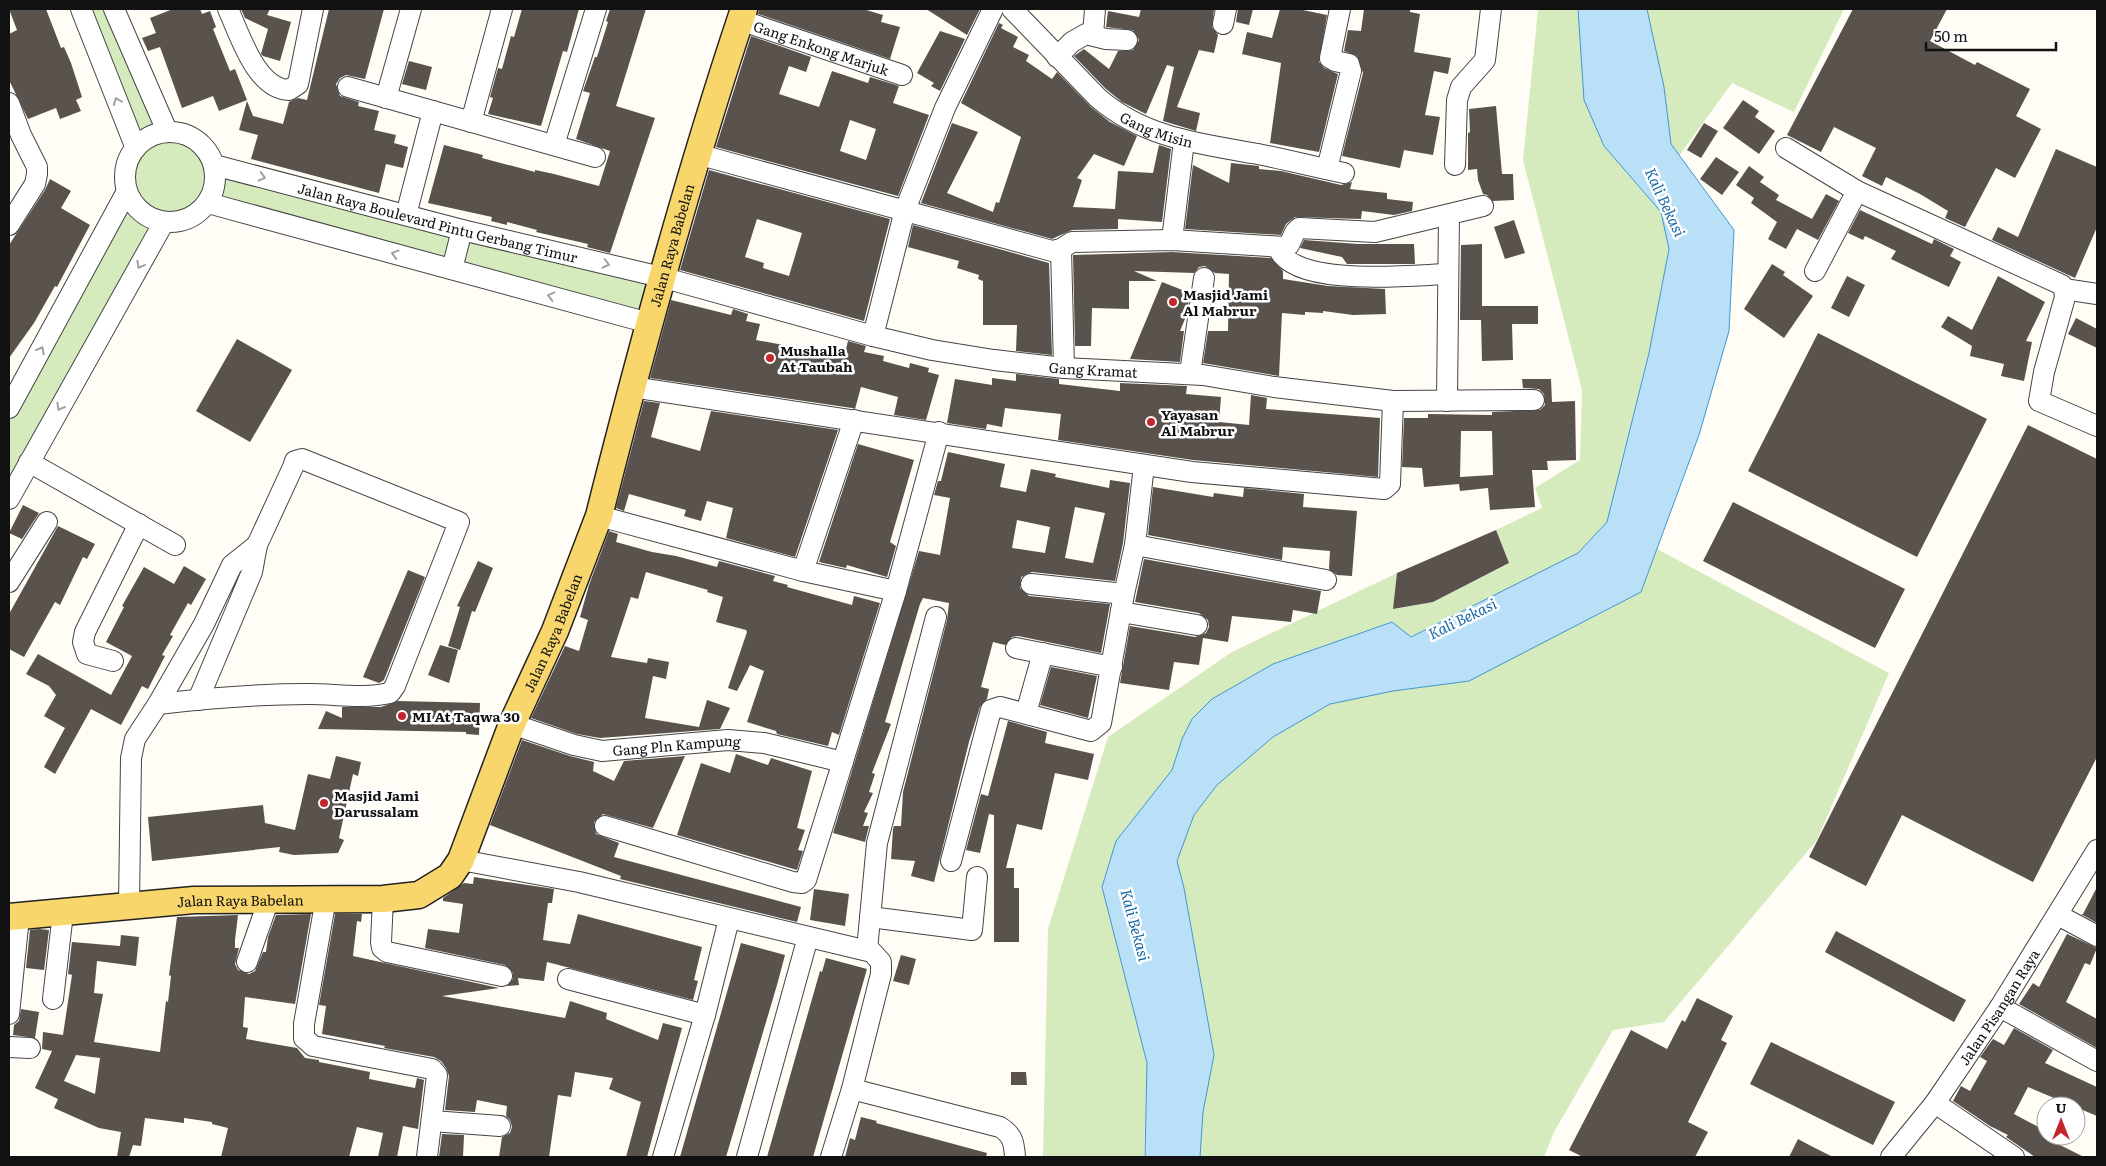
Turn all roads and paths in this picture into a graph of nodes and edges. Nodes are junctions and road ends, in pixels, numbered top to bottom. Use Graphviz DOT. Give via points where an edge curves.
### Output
graph roads {
  1 [pos="81,9"];
  2 [pos="228,9"];
  3 [pos="313,9"];
  4 [pos="411,9"];
  5 [pos="502,9"];
  6 [pos="596,9"];
  7 [pos="993,9"];
  8 [pos="1012,9"];
  9 [pos="1095,9"];
  10 [pos="1340,9"];
  11 [pos="1491,9"];
  12 [pos="117,10"];
  13 [pos="742,15"];
  14 [pos="1094,35"];
  15 [pos="1127,40"];
  16 [pos="1057,57"];
  17 [pos="902,75"];
  18 [pos="348,87"];
  19 [pos="386,98"];
  20 [pos="9,103"];
  21 [pos="433,111"];
  22 [pos="471,122"];
  23 [pos="167,131"];
  24 [pos="1184,141"];
  25 [pos="15,142"];
  26 [pos="554,145"];
  27 [pos="135,146"];
  28 [pos="1786,148"];
  29 [pos="697,154"];
  30 [pos="595,157"];
  31 [pos="214,165"];
  32 [pos="1455,165"];
  33 [pos="1857,192"];
  34 [pos="126,193"];
  35 [pos="208,203"];
  36 [pos="1483,206"];
  37 [pos="905,210"];
  38 [pos="406,215"];
  39 [pos="1448,215"];
  40 [pos="164,222"];
  41 [pos="9,225"];
  42 [pos="462,230"];
  43 [pos="1172,240"];
  44 [pos="1278,248"];
  45 [pos="1061,249"];
  46 [pos="452,269"];
  47 [pos="1815,271"];
  48 [pos="1448,274"];
  49 [pos="662,277"];
  50 [pos="1204,278"];
  51 [pos="2064,289"];
  52 [pos="2097,294"];
  53 [pos="649,323"];
  54 [pos="873,336"];
  55 [pos="1064,368"];
  56 [pos="1190,373"];
  57 [pos="632,387"];
  58 [pos="1534,400"];
  59 [pos="1393,401"];
  60 [pos="1446,401"];
  61 [pos="9,408"];
  62 [pos="854,420"];
  63 [pos="2097,426"];
  64 [pos="939,432"];
  65 [pos="29,462"];
  66 [pos="1144,465"];
  67 [pos="9,499"];
  68 [pos="599,516"];
  69 [pos="47,522"];
  70 [pos="139,524"];
  71 [pos="175,545"];
  72 [pos="257,545"];
  73 [pos="1135,545"];
  74 [pos="803,571"];
  75 [pos="1326,580"];
  76 [pos="9,582"];
  77 [pos="1031,584"];
  78 [pos="896,591"];
  79 [pos="1123,603"];
  80 [pos="936,617"];
  81 [pos="204,624"];
  82 [pos="1197,625"];
  83 [pos="228,633"];
  84 [pos="1016,648"];
  85 [pos="1043,653"];
  86 [pos="113,661"];
  87 [pos="1112,667"];
  88 [pos="198,700"];
  89 [pos="158,704"];
  90 [pos="1026,713"];
  91 [pos="512,724"];
  92 [pos="843,762"];
  93 [pos="605,826"];
  94 [pos="2096,853"];
  95 [pos="461,860"];
  96 [pos="951,861"];
  97 [pos="977,877"];
  98 [pos="326,898"];
  99 [pos="269,899"];
  100 [pos="382,899"];
  101 [pos="129,906"];
  102 [pos="62,913"];
  103 [pos="2058,915"];
  104 [pos="870,916"];
  105 [pos="14,917"];
  106 [pos="729,919"];
  107 [pos="2097,936"];
  108 [pos="808,938"];
  109 [pos="867,950"];
  110 [pos="247,962"];
  111 [pos="502,976"];
  112 [pos="568,978"];
  113 [pos="53,999"];
  114 [pos="2000,1007"];
  115 [pos="9,1014"];
  116 [pos="705,1015"];
  117 [pos="9,1047"];
  118 [pos="30,1048"];
  119 [pos="2097,1061"];
  120 [pos="852,1089"];
  121 [pos="1935,1103"];
  122 [pos="432,1121"];
  123 [pos="500,1126"];
  124 [pos="427,1157"];
  125 [pos="663,1157"];
  126 [pos="747,1157"];
  127 [pos="830,1157"];
  128 [pos="1015,1157"];
  129 [pos="1891,1157"];
  130 [pos="2014,1157"];
  27 -- 1 [label="street, one-way"];
  2 -- 3 [label="street" via="262,77 280,90 290,90 298,84"];
  4 -- 19 [label="street"];
  5 -- 22 [label="street"];
  6 -- 26 [label="street"];
  7 -- 37 [label="street" via="945,108"];
  8 -- 16 [label="street, Gang Misin"];
  9 -- 14 [label="street"];
  10 -- 24 [label="street, Gang Misin" via="1330,58 1348,64 1351,72 1336,171"];
  11 -- 32 [label="street" via="1485,60 1462,87 1457,100"];
  12 -- 23 [label="street"];
  13 -- 17 [label="street, Gang Enkong Marjuk"];
  13 -- 29 [label="main road, Jalan Raya Babelan"];
  14 -- 15 [label="street"];
  14 -- 16 [label="street" via="1082,35"];
  16 -- 24 [label="street, Gang Misin" via="1114,111 1146,129"];
  18 -- 19 [label="street"];
  19 -- 21 [label="street"];
  20 -- 25 [label="street"];
  21 -- 22 [label="street"];
  21 -- 38 [label="street"];
  22 -- 26 [label="street"];
  23 -- 27 [label="street" via="149,136"];
  23 -- 31 [label="street" via="188,134 205,147"];
  24 -- 43 [label="street"];
  25 -- 41 [label="street" via="37,167 37,179"];
  26 -- 30 [label="street"];
  27 -- 34 [label="street" via="124,168"];
  28 -- 33 [label="street"];
  29 -- 37 [label="street"];
  29 -- 49 [label="main road, Jalan Raya Babelan"];
  31 -- 35 [label="street" via="215,185"];
  31 -- 38 [label="street, Jalan Raya Boulevard Pintu Gerbang Timur, one-way"];
  33 -- 47 [label="street"];
  33 -- 51 [label="street" via="2058,283"];
  34 -- 40 [label="street" via="141,213"];
  61 -- 34 [label="street, one-way"];
  35 -- 40 [label="street" via="188,219"];
  46 -- 35 [label="street, one-way"];
  36 -- 39 [label="street"];
  37 -- 45 [label="street" via="1038,249"];
  37 -- 54 [label="street"];
  38 -- 42 [label="street, Jalan Raya Boulevard Pintu Gerbang Timur"];
  39 -- 44 [label="street" via="1366,232 1299,228 1289,245"];
  39 -- 48 [label="street"];
  40 -- 65 [label="street, one-way"];
  42 -- 46 [label="street"];
  42 -- 49 [label="street, Jalan Raya Boulevard Pintu Gerbang Timur, one-way"];
  43 -- 44 [label="street"];
  43 -- 45 [label="street" via="1072,242"];
  44 -- 48 [label="street" via="1294,264 1329,275"];
  45 -- 55 [label="street"];
  53 -- 46 [label="street, one-way"];
  48 -- 60 [label="street"];
  49 -- 53 [label="main road, Jalan Raya Babelan"];
  49 -- 54 [label="street, Gang Kramat"];
  50 -- 56 [label="street"];
  51 -- 52 [label="street"];
  51 -- 63 [label="street" via="2065,297 2039,401"];
  53 -- 57 [label="main road, Jalan Raya Babelan"];
  54 -- 55 [label="street, Gang Kramat" via="994,360"];
  55 -- 56 [label="street, Gang Kramat"];
  56 -- 59 [label="street, Gang Kramat" via="1274,388"];
  57 -- 62 [label="street"];
  57 -- 68 [label="main road, Jalan Raya Babelan"];
  58 -- 60 [label="street, Gang Kramat"];
  59 -- 60 [label="street, Gang Kramat"];
  59 -- 66 [label="street" via="1390,484 1384,489"];
  62 -- 64 [label="street"];
  62 -- 74 [label="street"];
  64 -- 66 [label="street"];
  64 -- 78 [label="street"];
  65 -- 67 [label="street"];
  65 -- 70 [label="street"];
  66 -- 73 [label="street"];
  68 -- 74 [label="street"];
  68 -- 91 [label="main road, Jalan Raya Babelan" via="555,631"];
  69 -- 76 [label="street"];
  70 -- 71 [label="street"];
  70 -- 86 [label="street" via="83,642 88,654"];
  72 -- 81 [label="street" via="232,565"];
  72 -- 83 [label="street" via="253,568"];
  72 -- 88 [label="street" via="296,461 302,459 460,522 396,686 390,693"];
  73 -- 75 [label="street"];
  73 -- 79 [label="street"];
  74 -- 78 [label="street"];
  77 -- 79 [label="street"];
  78 -- 92 [label="street"];
  79 -- 82 [label="street"];
  79 -- 87 [label="street"];
  80 -- 104 [label="street" via="877,843"];
  81 -- 83 [label="street"];
  81 -- 89 [label="street"];
  83 -- 88 [label="street"];
  84 -- 85 [label="street"];
  85 -- 87 [label="street"];
  85 -- 90 [label="street"];
  87 -- 90 [label="street" via="1101,723 1096,729 1087,730"];
  88 -- 89 [label="street"];
  89 -- 101 [label="street" via="135,739 131,758"];
  90 -- 96 [label="street" via="996,707 989,714"];
  91 -- 92 [label="street, Gang Pln Kampung" via="602,751 728,740 764,742"];
  91 -- 95 [label="main road, Jalan Raya Babelan"];
  92 -- 93 [label="street" via="809,876 802,883"];
  94 -- 103 [label="street, Jalan Pisangan Raya"];
  95 -- 100 [label="main road, Jalan Raya Babelan" via="450,876 419,895"];
  95 -- 106 [label="street" via="579,882"];
  97 -- 104 [label="street" via="972,930"];
  98 -- 99 [label="main road, Jalan Raya Babelan"];
  98 -- 100 [label="main road, Jalan Raya Babelan"];
  98 -- 122 [label="street" via="304,1038 313,1046 432,1069 437,1075"];
  99 -- 101 [label="main road, Jalan Raya Babelan" via="194,900"];
  99 -- 110 [label="street"];
  100 -- 111 [label="street" via="381,942 387,952"];
  101 -- 102 [label="main road, Jalan Raya Babelan"];
  102 -- 105 [label="main road, Jalan Raya Babelan"];
  102 -- 113 [label="street"];
  103 -- 107 [label="street"];
  103 -- 114 [label="street, Jalan Pisangan Raya"];
  104 -- 109 [label="street"];
  105 -- 115 [label="street"];
  106 -- 108 [label="street"];
  106 -- 116 [label="street"];
  108 -- 109 [label="street"];
  108 -- 126 [label="street"];
  109 -- 120 [label="street" via="878,956 881,974"];
  112 -- 116 [label="street"];
  114 -- 119 [label="street"];
  114 -- 121 [label="street, Jalan Pisangan Raya"];
  116 -- 125 [label="street"];
  117 -- 118 [label="street"];
  120 -- 127 [label="street"];
  120 -- 128 [label="street" via="1000,1128 1013,1140"];
  121 -- 129 [label="street, Jalan Pisangan Raya"];
  121 -- 130 [label="street"];
  122 -- 123 [label="street"];
  122 -- 124 [label="street"];
}
